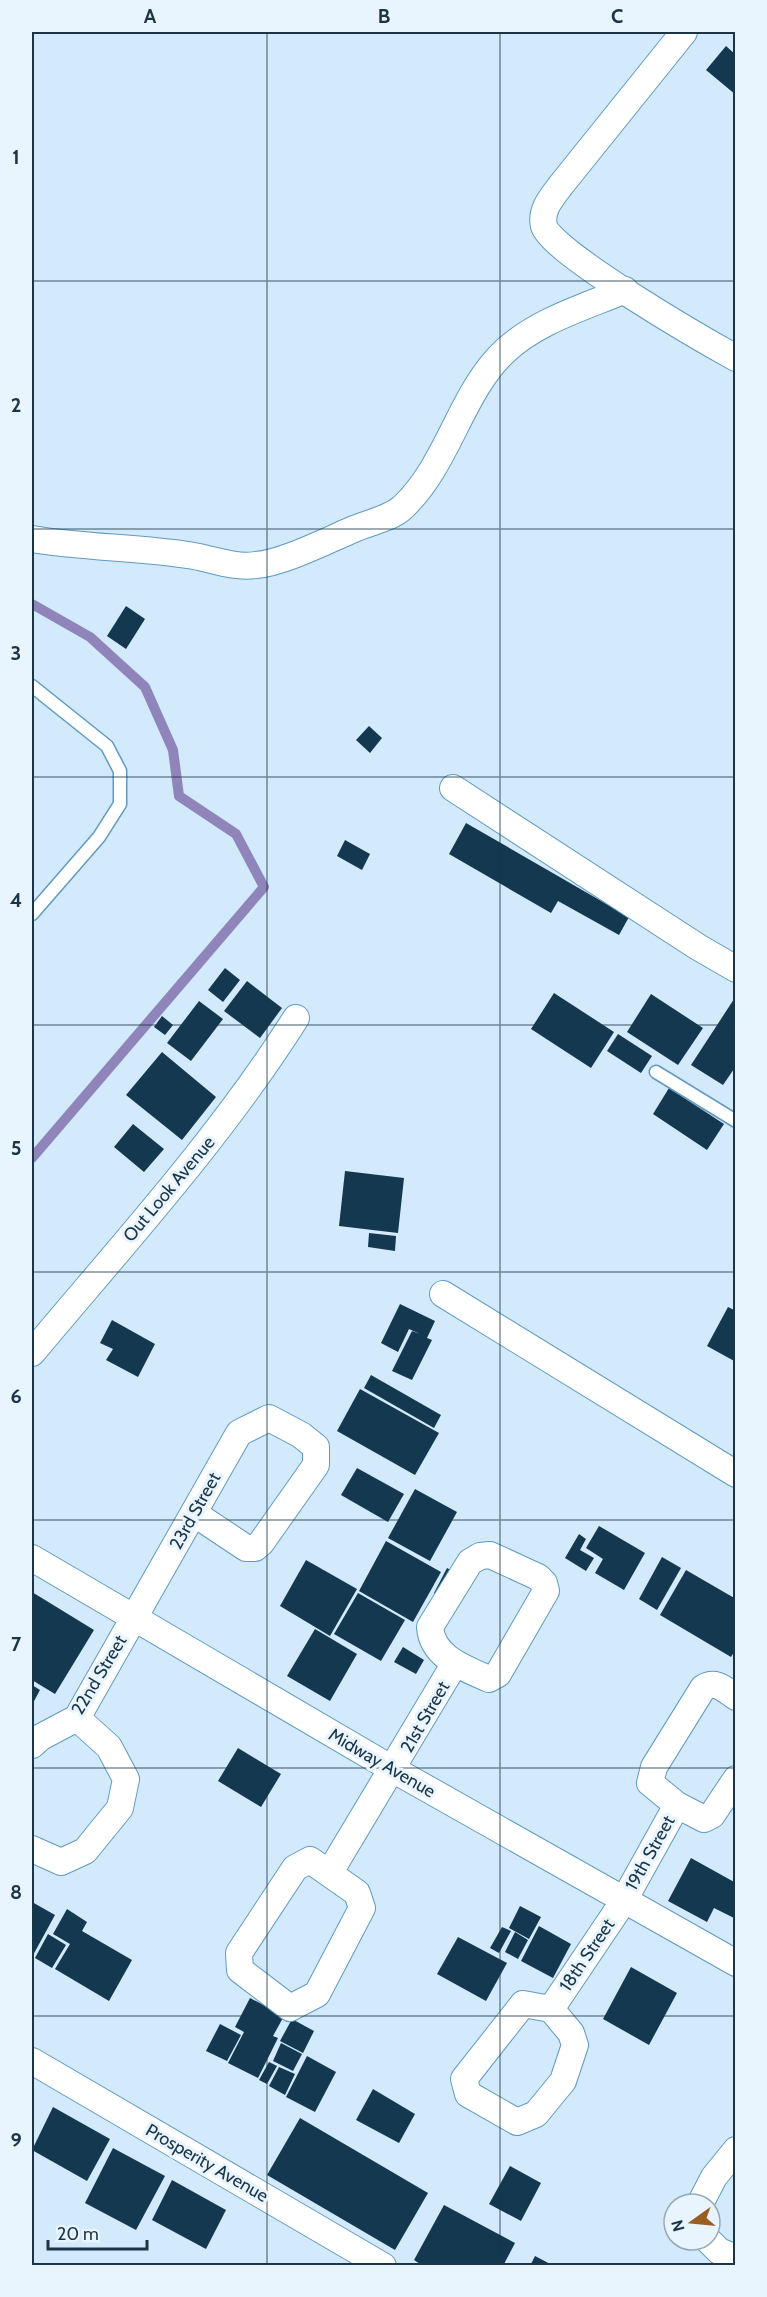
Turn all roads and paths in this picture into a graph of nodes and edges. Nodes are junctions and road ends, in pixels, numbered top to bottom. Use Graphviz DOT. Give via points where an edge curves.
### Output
graph roads {
  1 [pos="684,32"];
  2 [pos="625,290"];
  3 [pos="735,358"];
  4 [pos="32,538"];
  5 [pos="32,686"];
  6 [pos="453,788"];
  7 [pos="32,914"];
  8 [pos="735,969"];
  9 [pos="296,1018"];
  10 [pos="656,1072"];
  11 [pos="735,1120"];
  12 [pos="443,1294"];
  13 [pos="32,1353"];
  14 [pos="735,1474"];
  15 [pos="195,1514"];
  16 [pos="32,1558"];
  17 [pos="132,1618"];
  18 [pos="455,1663"];
  19 [pos="735,1697"];
  20 [pos="77,1718"];
  21 [pos="32,1745"];
  22 [pos="394,1770"];
  23 [pos="735,1779"];
  24 [pos="677,1805"];
  25 [pos="32,1849"];
  26 [pos="330,1872"];
  27 [pos="623,1902"];
  28 [pos="735,1964"];
  29 [pos="551,2009"];
  30 [pos="34,2068"];
  31 [pos="735,2150"];
  32 [pos="706,2192"];
  33 [pos="382,2265"];
  1 -- 2 [label="street" via="561,185 548,203 543,219 552,237"];
  2 -- 3 [label="street"];
  2 -- 4 [label="street" via="555,319 503,352 483,378 444,452 401,509 321,543 259,565 234,566 194,556"];
  5 -- 7 [label="lane" via="107,746 120,771 120,804 99,837"];
  6 -- 8 [label="street"];
  9 -- 13 [label="street, Out Look Avenue" via="259,1077"];
  10 -- 11 [label="lane"];
  12 -- 14 [label="street"];
  15 -- 15 [label="street, 23rd Street" via="239,1433 254,1423 269,1418 316,1447 316,1465 255,1548 246,1548"];
  15 -- 17 [label="street, 23rd Street"];
  16 -- 17 [label="street, Midway Avenue"];
  17 -- 20 [label="street, 22nd Street"];
  17 -- 22 [label="street, Midway Avenue"];
  18 -- 18 [label="street" via="434,1646 430,1627 470,1562 490,1555 544,1583 546,1591 498,1674 489,1679"];
  18 -- 22 [label="street, 21st Street"];
  19 -- 24 [label="street" via="717,1684 703,1688 654,1767 650,1783"];
  20 -- 21 [label="street, 22nd Street"];
  20 -- 25 [label="street" via="109,1748 126,1779 120,1808 85,1851 61,1862"];
  22 -- 26 [label="street, 21st Street"];
  22 -- 27 [label="street, Midway Avenue"];
  23 -- 24 [label="street" via="710,1818 704,1820"];
  24 -- 27 [label="street, 19th Street"];
  26 -- 26 [label="street" via="310,1860 301,1863 240,1948 240,1970 290,2008 317,1994 362,1908 357,1893"];
  27 -- 28 [label="street, Midway Avenue"];
  27 -- 29 [label="street, 18th Street"];
  29 -- 29 [label="street" via="519,2006 468,2071 464,2079 468,2094 517,2122 536,2114 563,2081 575,2045 571,2033"];
  30 -- 33 [label="street, Prosperity Avenue"];
  31 -- 32 [label="street"];
}
